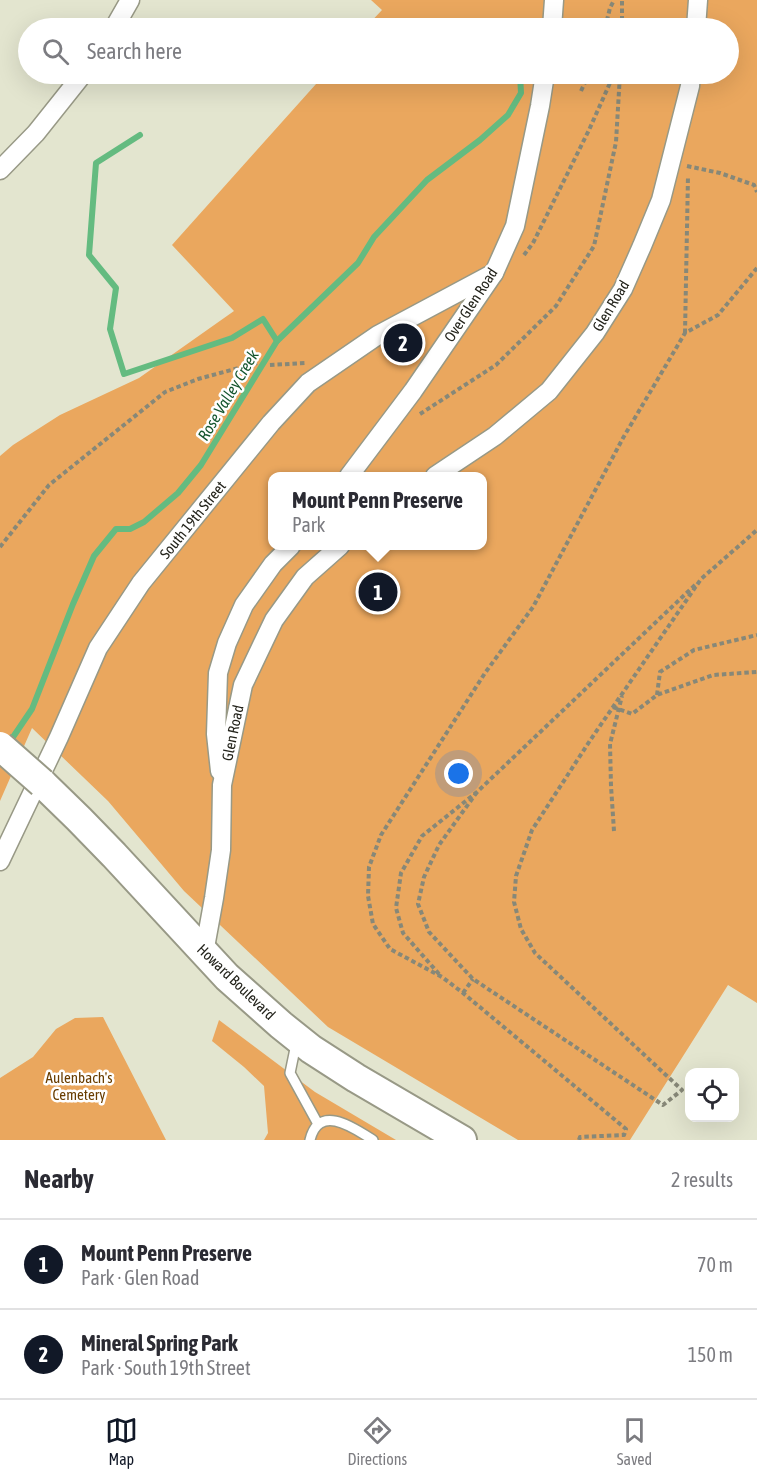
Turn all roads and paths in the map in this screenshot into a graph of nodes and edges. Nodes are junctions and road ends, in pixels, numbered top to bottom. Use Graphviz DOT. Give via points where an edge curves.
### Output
graph roads {
  1 [pos="130,0"];
  2 [pos="554,0"];
  3 [pos="614,0"];
  4 [pos="622,0"];
  5 [pos="698,0"];
  6 [pos="120,18"];
  7 [pos="553,18"];
  8 [pos="608,18"];
  9 [pos="622,18"];
  10 [pos="697,18"];
  11 [pos="75,84"];
  12 [pos="543,84"];
  13 [pos="584,84"];
  14 [pos="619,84"];
  15 [pos="690,84"];
  16 [pos="581,91"];
  17 [pos="680,164"];
  18 [pos="0,170"];
  19 [pos="757,192"];
  20 [pos="757,268"];
  21 [pos="494,273"];
  22 [pos="685,333"];
  23 [pos="256,363"];
  24 [pos="411,419"];
  25 [pos="353,472"];
  26 [pos="442,472"];
  27 [pos="757,530"];
  28 [pos="0,547"];
  29 [pos="287,550"];
  30 [pos="335,550"];
  31 [pos="701,579"];
  32 [pos="757,635"];
  33 [pos="757,672"];
  34 [pos="623,693"];
  35 [pos="657,695"];
  36 [pos="613,707"];
  37 [pos="0,746"];
  38 [pos="222,785"];
  39 [pos="477,792"];
  40 [pos="614,831"];
  41 [pos="0,861"];
  42 [pos="204,953"];
  43 [pos="442,977"];
  44 [pos="473,979"];
  45 [pos="463,993"];
  46 [pos="297,1038"];
  47 [pos="318,1124"];
  48 [pos="310,1140"];
  49 [pos="374,1140"];
  50 [pos="462,1140"];
  51 [pos="579,1140"];
  1 -- 6 [label="street"];
  2 -- 7 [label="street"];
  3 -- 8 [label="path"];
  4 -- 9 [label="path"];
  5 -- 10 [label="street"];
  11 -- 18 [label="street" via="36,134"];
  12 -- 21 [label="street, Over Glen Road" via="515,226"];
  13 -- 16 [label="path"];
  14 -- 24 [label="path" via="616,142 594,246 556,306 496,365"];
  15 -- 17 [label="street, Glen Road"];
  17 -- 19 [label="path" via="720,173 753,185"];
  17 -- 22 [label="path"];
  17 -- 26 [label="street, Glen Road" via="623,289 595,333 549,391"];
  20 -- 22 [label="path" via="718,315"];
  21 -- 25 [label="street, Over Glen Road"];
  21 -- 41 [label="street, South 19th Street" via="378,335 308,383 271,423 141,583 98,648"];
  22 -- 43 [label="path" via="623,438 533,607 381,835 369,867 368,896 373,924 390,949"];
  23 -- 28 [label="path" via="165,392 49,485"];
  27 -- 31 [label="path"];
  29 -- 38 [label="street" via="244,605 218,674 216,734"];
  30 -- 38 [label="street, Glen Road" via="305,577 274,620 243,685"];
  31 -- 34 [label="path"];
  31 -- 39 [label="path"];
  32 -- 35 [label="path" via="694,650 660,672"];
  33 -- 35 [label="path" via="713,675"];
  34 -- 40 [label="path" via="610,744"];
  34 -- 44 [label="path" via="532,830 516,876 514,902 521,929 535,953 682,1090 663,1105"];
  35 -- 36 [label="path" via="632,714"];
  37 -- 42 [label="main road, Howard Boulevard, bridge" via="80,819"];
  38 -- 42 [label="street, Glen Road" via="221,850"];
  39 -- 43 [label="path" via="422,836 401,873 396,908 403,933"];
  39 -- 44 [label="path" via="439,845 424,877 418,904 429,932"];
  42 -- 46 [label="main road, Howard Boulevard"];
  43 -- 45 [label="path"];
  44 -- 45 [label="path"];
  45 -- 51 [label="path" via="626,1129 624,1135"];
  46 -- 47 [label="lane" via="290,1073"];
  46 -- 50 [label="main road, Howard Boulevard" via="356,1078"];
  47 -- 48 [label="lane"];
  47 -- 49 [label="lane" via="342,1122"];
}
